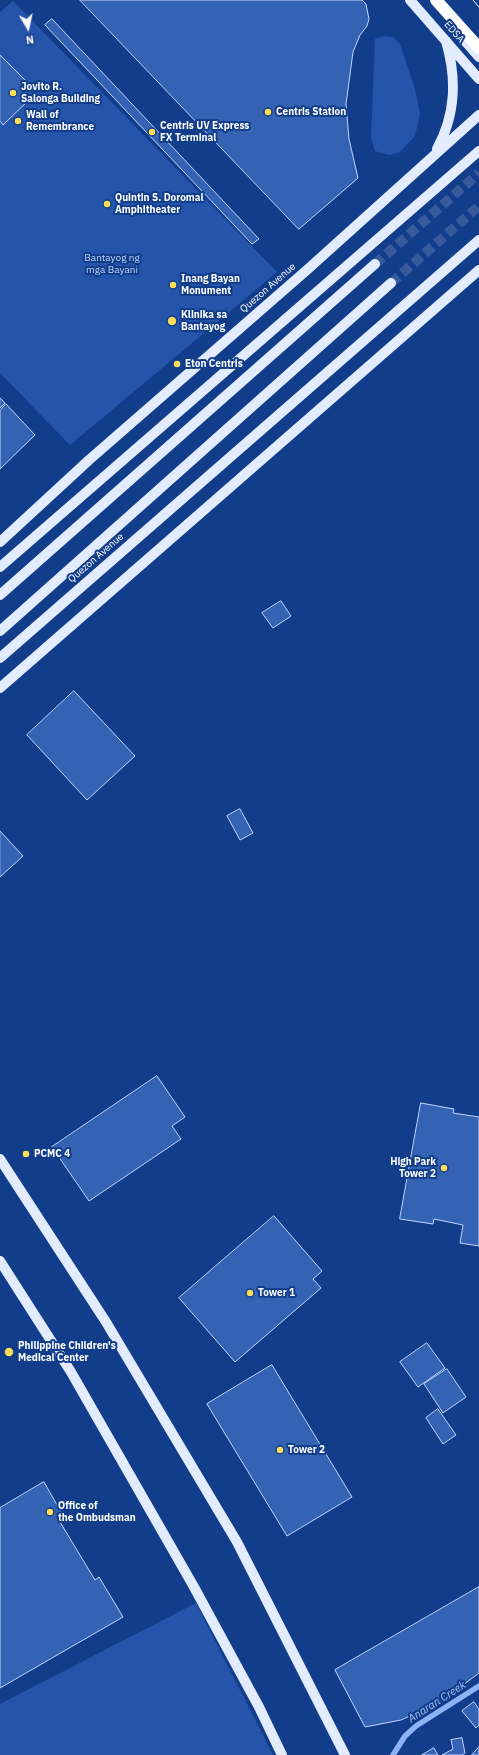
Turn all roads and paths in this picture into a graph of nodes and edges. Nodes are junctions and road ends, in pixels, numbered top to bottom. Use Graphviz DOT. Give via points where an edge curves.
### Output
graph roads {
  1 [pos="410,0"];
  2 [pos="429,0"];
  3 [pos="436,0"];
  4 [pos="446,41"];
  5 [pos="479,48"];
  6 [pos="479,57"];
  7 [pos="479,79"];
  8 [pos="479,115"];
  9 [pos="479,150"];
  10 [pos="434,154"];
  11 [pos="479,240"];
  12 [pos="375,264"];
  13 [pos="479,270"];
  14 [pos="391,283"];
  15 [pos="0,542"];
  16 [pos="0,567"];
  17 [pos="0,595"];
  18 [pos="0,631"];
  19 [pos="0,658"];
  20 [pos="0,688"];
  21 [pos="0,1159"];
  22 [pos="0,1261"];
  23 [pos="282,1755"];
  24 [pos="345,1755"];
  1 -- 4 [label="main road, EDSA"];
  2 -- 6 [label="main road"];
  3 -- 5 [label="highway, EDSA"];
  4 -- 7 [label="main road, EDSA"];
  4 -- 10 [label="main road" via="453,76 452,107 446,132"];
  8 -- 10 [label="main road, Quezon Avenue"];
  9 -- 16 [label="main road"];
  10 -- 15 [label="main road, Quezon Avenue"];
  11 -- 19 [label="main road, Quezon Avenue"];
  12 -- 17 [label="main road"];
  13 -- 20 [label="main road"];
  14 -- 18 [label="main road, Quezon Avenue"];
  21 -- 24 [label="main road" via="106,1322 237,1542"];
  22 -- 23 [label="main road" via="71,1372 194,1587"];
}
